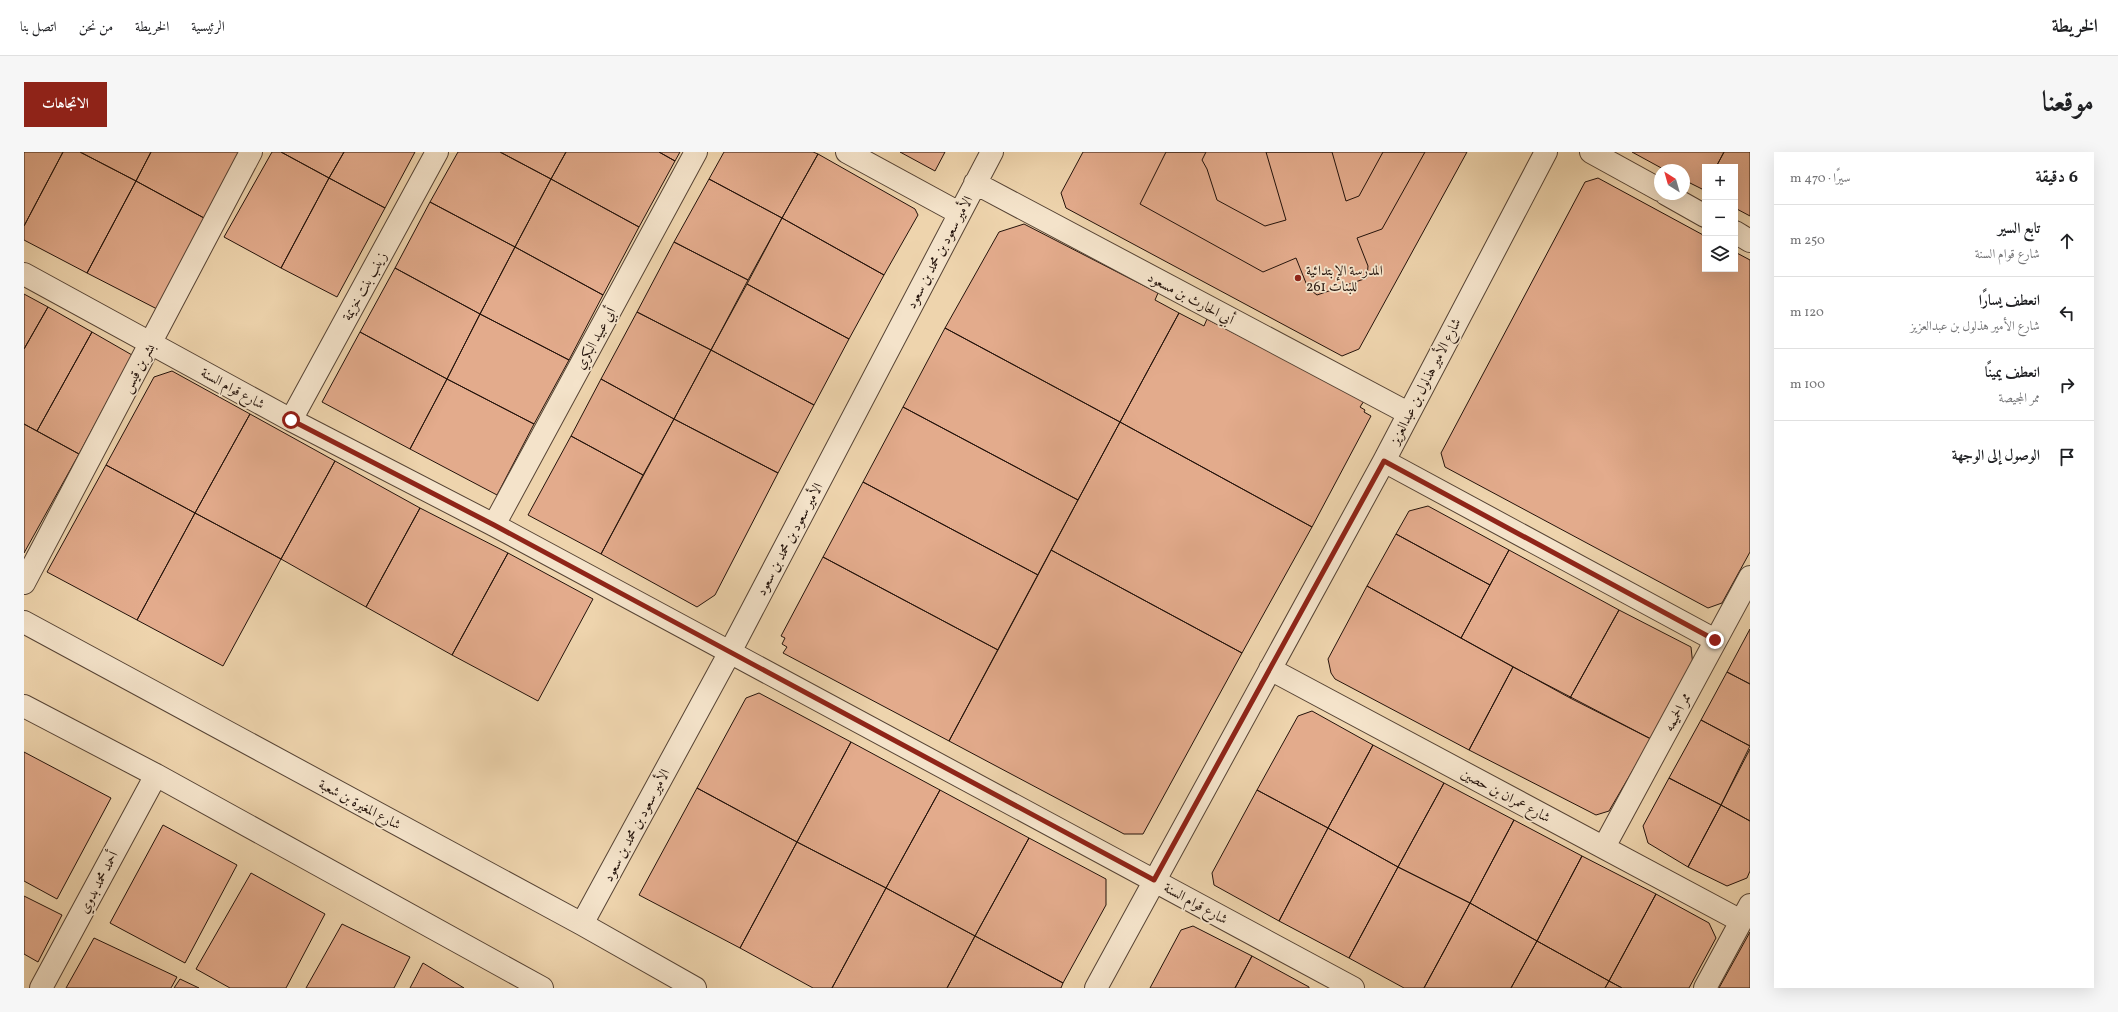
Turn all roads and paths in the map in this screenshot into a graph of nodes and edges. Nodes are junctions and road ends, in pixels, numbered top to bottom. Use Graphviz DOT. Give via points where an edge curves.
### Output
graph roads {
  1 [pos="251,152"];
  2 [pos="437,152"];
  3 [pos="696,152"];
  4 [pos="847,152"];
  5 [pos="992,152"];
  6 [pos="1546,152"];
  7 [pos="1592,152"];
  8 [pos="975,183"];
  9 [pos="1654,187"];
  10 [pos="1677,200"];
  11 [pos="959,213"];
  12 [pos="1702,214"];
  13 [pos="1738,234"];
  14 [pos="1750,241"];
  15 [pos="24,274"];
  16 [pos="152,343"];
  17 [pos="1408,414"];
  18 [pos="291,420"];
  19 [pos="1384,461"];
  20 [pos="494,525"];
  21 [pos="1750,577"];
  22 [pos="24,583"];
  23 [pos="24,622"];
  24 [pos="1715,640"];
  25 [pos="730,652"];
  26 [pos="1270,669"];
  27 [pos="24,706"];
  28 [pos="156,775"];
  29 [pos="1604,847"];
  30 [pos="1154,880"];
  31 [pos="1745,913"];
  32 [pos="582,924"];
  33 [pos="41,988"];
  34 [pos="542,988"];
  35 [pos="695,988"];
  36 [pos="1096,988"];
  37 [pos="1353,988"];
  38 [pos="1705,988"];
  1 -- 16 [label="street, بشر بن قيس"];
  2 -- 18 [label="street, زينب بنت خزيمة"];
  3 -- 20 [label="street, أبي عبيد البكري"];
  4 -- 11 [label="street"];
  5 -- 8 [label="street, الأمير سعود بن محمد بن سعود"];
  6 -- 17 [label="street, شارع الأمير هذلول بن عبدالعزيز"];
  7 -- 9 [label="street"];
  8 -- 11 [label="street, الأمير سعود بن محمد بن سعود"];
  8 -- 17 [label="street, أبي الحارث بن مسعود"];
  10 -- 12 [label="street"];
  11 -- 25 [label="street, الأمير سعود بن محمد بن سعود"];
  13 -- 14 [label="street"];
  15 -- 16 [label="street, شارع قوام السنة"];
  16 -- 18 [label="street, شارع قوام السنة"];
  16 -- 22 [label="street, بشر بن قيس"];
  17 -- 19 [label="street, شارع الأمير هذلول بن عبدالعزيز"];
  18 -- 20 [label="street, شارع قوام السنة"];
  19 -- 24 [label="street"];
  19 -- 26 [label="street, شارع الأمير هذلول بن عبدالعزيز"];
  20 -- 25 [label="street, شارع قوام السنة"];
  21 -- 24 [label="street, ممر الحميمه"];
  23 -- 32 [label="street, شارع المغيرة بن شعبة"];
  24 -- 29 [label="street, ممر الحميمه"];
  25 -- 30 [label="street, شارع قوام السنة"];
  25 -- 32 [label="street, الأمير سعود بن محمد بن سعود"];
  26 -- 29 [label="street, شارع عمران بن حصين"];
  26 -- 30 [label="street, شارع الأمير هذلول بن عبدالعزيز"];
  27 -- 28 [label="street"];
  28 -- 33 [label="street, أحمد محمد بدوي"];
  28 -- 34 [label="street"];
  29 -- 31 [label="street, شارع عمران بن حصين"];
  30 -- 36 [label="street, شارع الأمير هذلول بن عبدالعزيز"];
  30 -- 37 [label="street, شارع قوام السنة"];
  31 -- 38 [label="street"];
  32 -- 35 [label="street, شارع المغيرة بن شعبة"];
}
